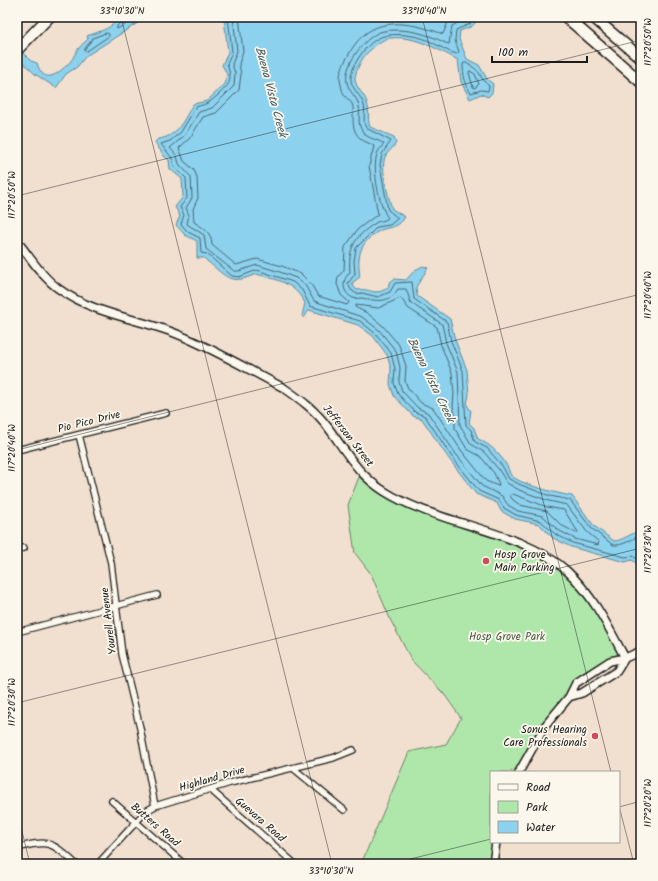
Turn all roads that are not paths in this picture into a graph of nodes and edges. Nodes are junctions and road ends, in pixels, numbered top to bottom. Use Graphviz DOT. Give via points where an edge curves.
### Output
graph roads {
  1 [pos="49,17"];
  2 [pos="566,17"];
  3 [pos="593,17"];
  4 [pos="17,50"];
  5 [pos="641,58"];
  6 [pos="641,82"];
  7 [pos="17,241"];
  8 [pos="166,413"];
  9 [pos="79,435"];
  10 [pos="17,450"];
  11 [pos="24,548"];
  12 [pos="17,549"];
  13 [pos="157,595"];
  14 [pos="118,606"];
  15 [pos="17,632"];
  16 [pos="641,651"];
  17 [pos="625,658"];
  18 [pos="569,697"];
  19 [pos="353,750"];
  20 [pos="293,768"];
  21 [pos="520,771"];
  22 [pos="211,790"];
  23 [pos="112,801"];
  24 [pos="155,806"];
  25 [pos="344,810"];
  26 [pos="137,822"];
  27 [pos="496,843"];
  28 [pos="17,848"];
  29 [pos="76,864"];
  30 [pos="98,864"];
  31 [pos="184,864"];
  32 [pos="295,864"];
  33 [pos="493,864"];
  1 -- 4 [label="highway"];
  2 -- 6 [label="highway"];
  3 -- 5 [label="highway"];
  7 -- 17 [label="main road, Jefferson Street" via="41,272 77,301 201,344 296,396 316,413 363,474 384,491 407,503 525,545 548,557 567,571 586,592"];
  8 -- 9 [label="street, Pio Pico Drive"];
  9 -- 10 [label="street, Pio Pico Drive"];
  9 -- 14 [label="street, Yourell Avenue" via="111,563"];
  11 -- 12 [label="street"];
  13 -- 14 [label="street"];
  14 -- 15 [label="street"];
  14 -- 24 [label="street, Yourell Avenue" via="122,654"];
  16 -- 17 [label="main road"];
  17 -- 18 [label="main road" via="617,671 582,693"];
  17 -- 18 [label="main road" via="610,661 585,676 576,683"];
  18 -- 21 [label="main road" via="545,726"];
  19 -- 20 [label="street, Highland Drive"];
  20 -- 22 [label="street, Highland Drive"];
  20 -- 25 [label="street"];
  22 -- 24 [label="street, Highland Drive"];
  22 -- 32 [label="street, Guevara Road"];
  23 -- 26 [label="street, Butters Road"];
  24 -- 26 [label="street, Highland Drive" via="146,811"];
  26 -- 30 [label="street, Highland Drive"];
  26 -- 31 [label="street, Butters Road"];
  27 -- 33 [label="main road"];
  28 -- 29 [label="street" via="41,842 48,843 57,847"];
}
